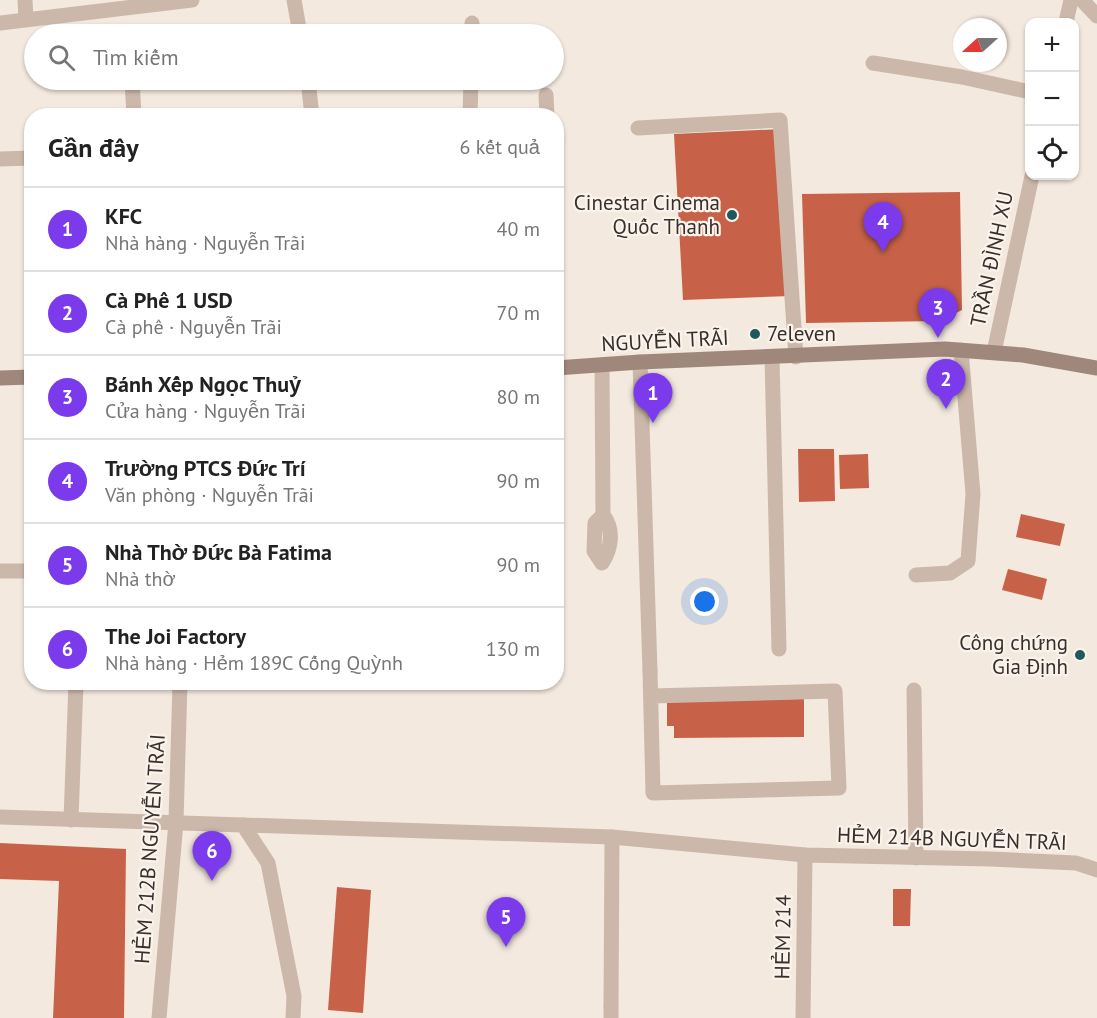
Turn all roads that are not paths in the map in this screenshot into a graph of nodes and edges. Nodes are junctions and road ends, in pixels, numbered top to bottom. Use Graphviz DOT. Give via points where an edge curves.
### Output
graph roads {
  1 [pos="25,0"];
  2 [pos="192,0"];
  3 [pos="294,0"];
  4 [pos="1071,0"];
  5 [pos="1082,0"];
  6 [pos="77,7"];
  7 [pos="1097,16"];
  8 [pos="1067,18"];
  9 [pos="26,19"];
  10 [pos="0,22"];
  11 [pos="298,24"];
  12 [pos="873,63"];
  13 [pos="133,90"];
  14 [pos="309,90"];
  15 [pos="471,90"];
  16 [pos="1025,91"];
  17 [pos="546,94"];
  18 [pos="134,108"];
  19 [pos="311,108"];
  20 [pos="470,108"];
  21 [pos="547,108"];
  22 [pos="638,128"];
  23 [pos="24,158"];
  24 [pos="0,159"];
  25 [pos="1031,180"];
  26 [pos="961,350"];
  27 [pos="994,352"];
  28 [pos="796,357"];
  29 [pos="772,358"];
  30 [pos="640,362"];
  31 [pos="602,365"];
  32 [pos="564,367"];
  33 [pos="1097,368"];
  34 [pos="24,377"];
  35 [pos="0,378"];
  36 [pos="603,514"];
  37 [pos="0,571"];
  38 [pos="24,572"];
  39 [pos="916,575"];
  40 [pos="779,649"];
  41 [pos="76,690"];
  42 [pos="180,690"];
  43 [pos="914,690"];
  44 [pos="651,696"];
  45 [pos="0,817"];
  46 [pos="71,820"];
  47 [pos="177,822"];
  48 [pos="243,825"];
  49 [pos="612,837"];
  50 [pos="805,855"];
  51 [pos="916,858"];
  52 [pos="1097,870"];
  53 [pos="611,1011"];
  54 [pos="159,1018"];
  55 [pos="293,1018"];
  56 [pos="803,1018"];
  1 -- 9 [label="street"];
  2 -- 6 [label="street"];
  3 -- 11 [label="street"];
  4 -- 8 [label="street"];
  5 -- 7 [label="street"];
  6 -- 9 [label="street"];
  9 -- 10 [label="street"];
  12 -- 16 [label="street"];
  13 -- 18 [label="street"];
  14 -- 19 [label="street"];
  15 -- 20 [label="street"];
  17 -- 21 [label="street"];
  22 -- 28 [label="street" via="780,120"];
  23 -- 24 [label="street"];
  25 -- 27 [label="street, TRẦN ÐÌNH XU"];
  26 -- 27 [label="main road, NGUYỄN TRÃI"];
  26 -- 28 [label="main road, NGUYỄN TRÃI"];
  26 -- 39 [label="street" via="974,494 968,561 950,573"];
  27 -- 33 [label="main road, NGUYỄN TRÃI"];
  28 -- 29 [label="main road, NGUYỄN TRÃI"];
  29 -- 30 [label="main road, NGUYỄN TRÃI"];
  29 -- 40 [label="street"];
  30 -- 31 [label="main road, NGUYỄN TRÃI"];
  30 -- 44 [label="street"];
  31 -- 32 [label="main road, NGUYỄN TRÃI"];
  31 -- 36 [label="street"];
  34 -- 35 [label="main road"];
  37 -- 38 [label="street"];
  41 -- 46 [label="street"];
  42 -- 47 [label="street, HẺM 212B NGUYỄN TRÃI"];
  43 -- 51 [label="street"];
  44 -- 44 [label="street" via="653,793 839,788 836,691"];
  45 -- 46 [label="street, HẺM 214B NGUYỄN TRÃI"];
  46 -- 47 [label="street, HẺM 214B NGUYỄN TRÃI"];
  47 -- 48 [label="street, HẺM 214B NGUYỄN TRÃI"];
  47 -- 54 [label="street, HẺM 212B NGUYỄN TRÃI"];
  48 -- 49 [label="street, HẺM 214B NGUYỄN TRÃI"];
  48 -- 55 [label="street" via="268,863 294,996"];
  49 -- 50 [label="street, HẺM 214B NGUYỄN TRÃI"];
  49 -- 53 [label="street"];
  50 -- 51 [label="street, HẺM 214B NGUYỄN TRÃI"];
  50 -- 56 [label="street, HẺM 214"];
  51 -- 52 [label="street, HẺM 214B NGUYỄN TRÃI" via="1076,863"];
}
